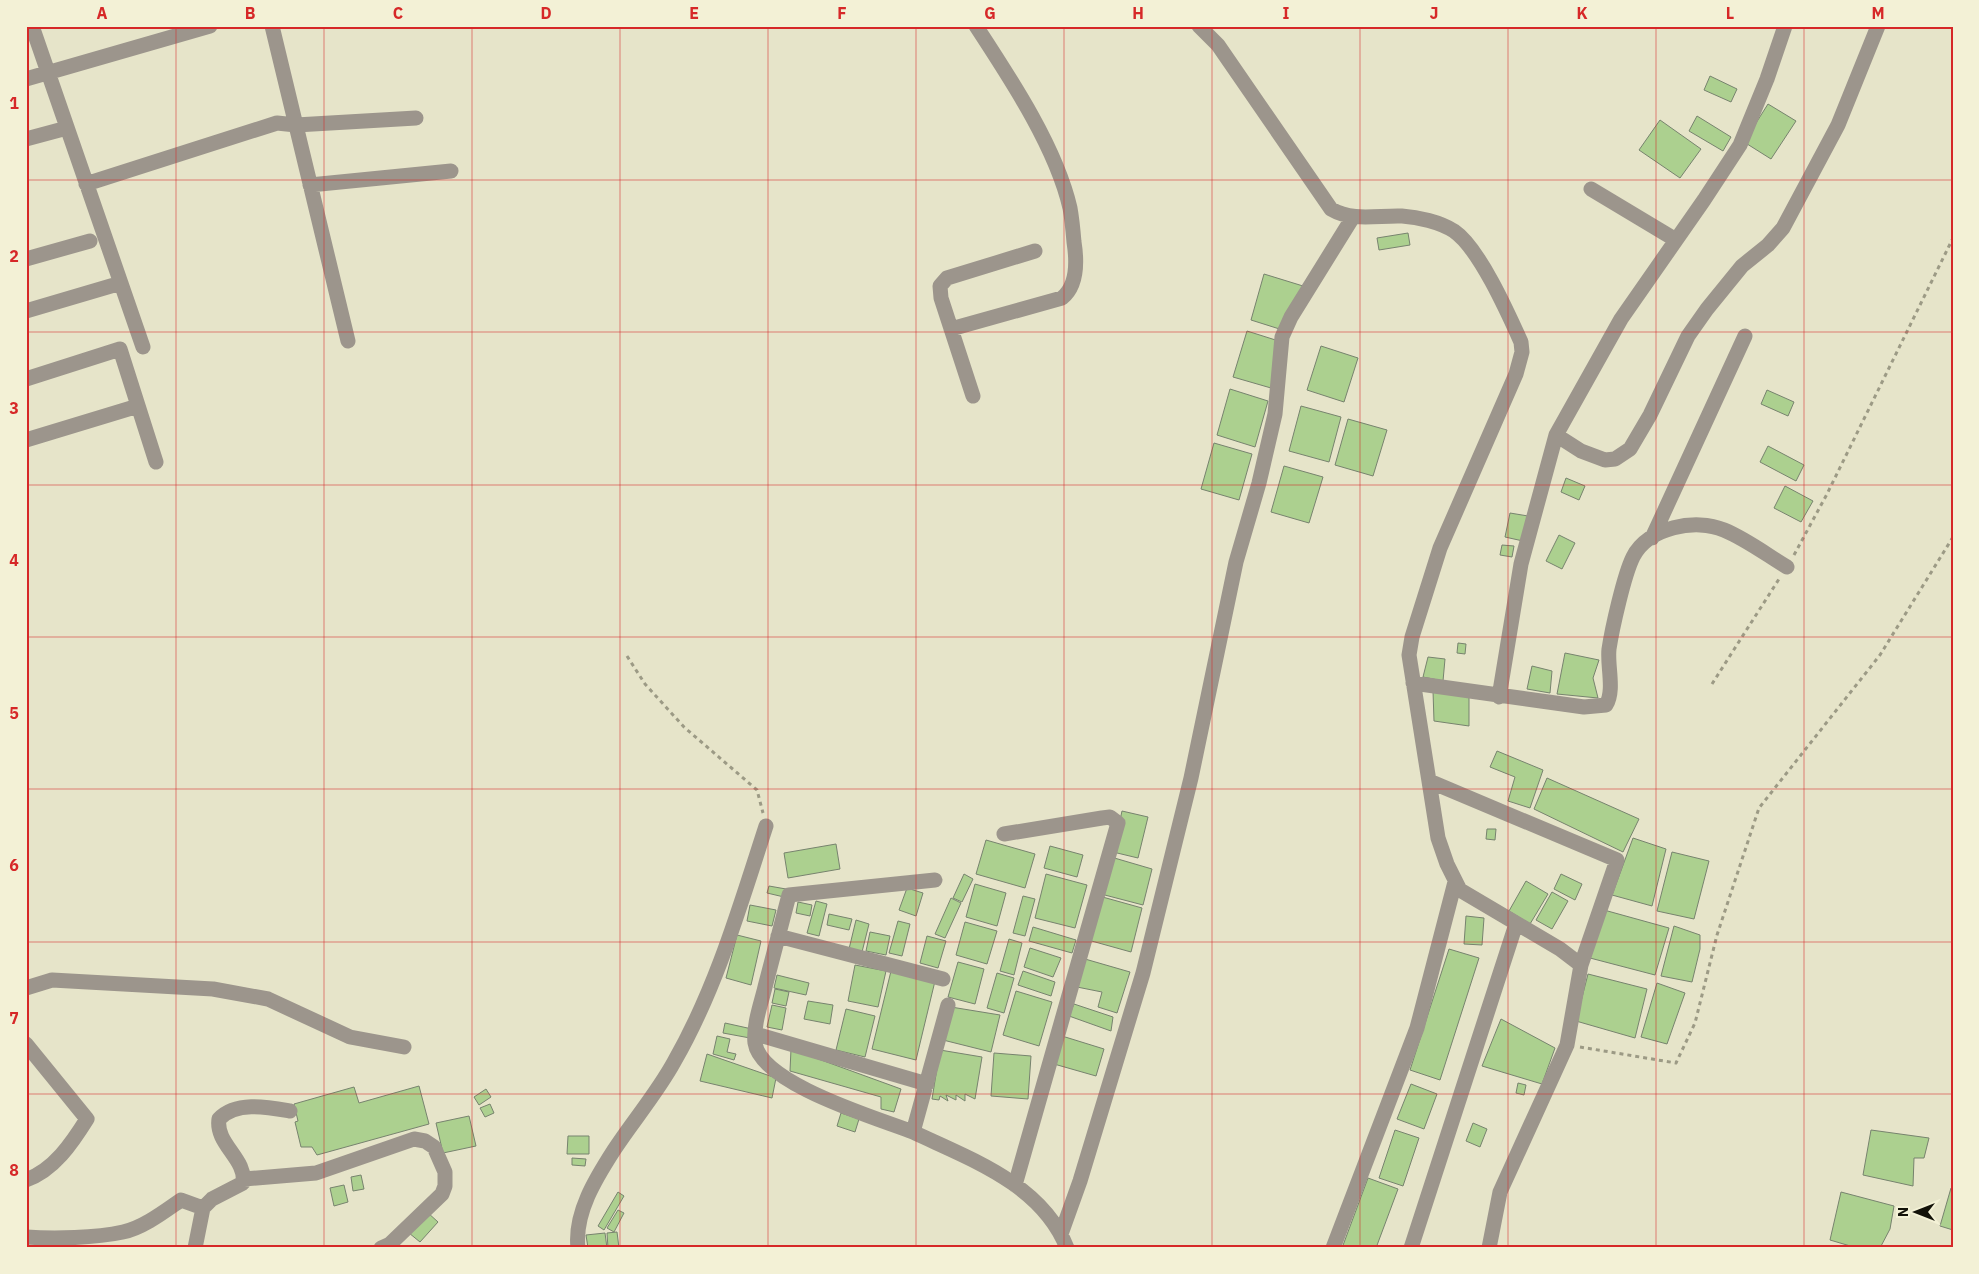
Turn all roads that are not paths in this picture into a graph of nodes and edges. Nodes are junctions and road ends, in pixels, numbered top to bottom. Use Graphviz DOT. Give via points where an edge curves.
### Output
graph roads {
  1 [pos="32,26"];
  2 [pos="210,26"];
  3 [pos="272,26"];
  4 [pos="976,26"];
  5 [pos="1199,26"];
  6 [pos="1785,26"];
  7 [pos="1878,26"];
  8 [pos="48,74"];
  9 [pos="26,79"];
  10 [pos="416,118"];
  11 [pos="296,124"];
  12 [pos="67,128"];
  13 [pos="26,139"];
  14 [pos="451,171"];
  15 [pos="86,184"];
  16 [pos="310,185"];
  17 [pos="1591,189"];
  18 [pos="1353,217"];
  19 [pos="1676,240"];
  20 [pos="90,241"];
  21 [pos="1035,251"];
  22 [pos="26,259"];
  23 [pos="121,283"];
  24 [pos="26,311"];
  25 [pos="951,329"];
  26 [pos="1745,336"];
  27 [pos="348,341"];
  28 [pos="143,347"];
  29 [pos="26,378"];
  30 [pos="973,396"];
  31 [pos="138,406"];
  32 [pos="1556,435"];
  33 [pos="26,440"];
  34 [pos="156,462"];
  35 [pos="1652,538"];
  36 [pos="1787,567"];
  37 [pos="1413,683"];
  38 [pos="1499,697"];
  39 [pos="1429,781"];
  40 [pos="766,826"];
  41 [pos="1004,834"];
  42 [pos="935,880"];
  43 [pos="1455,882"];
  44 [pos="1516,924"];
  45 [pos="778,936"];
  46 [pos="1586,946"];
  47 [pos="1560,949"];
  48 [pos="1581,965"];
  49 [pos="943,979"];
  50 [pos="26,988"];
  51 [pos="948,1005"];
  52 [pos="756,1034"];
  53 [pos="26,1044"];
  54 [pos="404,1047"];
  55 [pos="927,1084"];
  56 [pos="290,1111"];
  57 [pos="913,1132"];
  58 [pos="244,1179"];
  59 [pos="26,1180"];
  60 [pos="1015,1185"];
  61 [pos="203,1208"];
  62 [pos="26,1237"];
  63 [pos="1064,1241"];
  64 [pos="194,1248"];
  65 [pos="381,1248"];
  66 [pos="578,1248"];
  67 [pos="1333,1248"];
  68 [pos="1411,1248"];
  69 [pos="1489,1248"];
  1 -- 8 [label="street"];
  2 -- 8 [label="street"];
  3 -- 11 [label="street"];
  4 -- 25 [label="street" via="1025,106 1061,179 1070,208 1076,266 1070,288 1062,298"];
  5 -- 18 [label="street" via="1218,44 1324,202 1339,214"];
  6 -- 19 [label="street" via="1740,145"];
  7 -- 32 [label="street" via="1838,125 1782,228 1768,245 1742,266 1688,336 1630,449 1615,459 1605,460 1581,451"];
  8 -- 9 [label="street"];
  8 -- 12 [label="street"];
  10 -- 11 [label="street"];
  11 -- 15 [label="street" via="277,123"];
  11 -- 16 [label="street"];
  12 -- 13 [label="street"];
  12 -- 15 [label="street"];
  14 -- 16 [label="street"];
  15 -- 23 [label="street"];
  16 -- 27 [label="street"];
  17 -- 19 [label="street"];
  18 -- 37 [label="street" via="1403,216 1422,219 1453,231 1468,244 1521,342 1522,352 1516,374 1440,548 1412,636 1409,655"];
  18 -- 63 [label="street" via="1282,337 1275,414 1236,562 1191,778 1143,973"];
  19 -- 32 [label="street" via="1621,319"];
  20 -- 22 [label="street"];
  21 -- 25 [label="street" via="942,282 939,291"];
  23 -- 24 [label="street"];
  23 -- 28 [label="street"];
  25 -- 30 [label="street"];
  26 -- 35 [label="street"];
  29 -- 31 [label="street" via="120,348"];
  31 -- 33 [label="street"];
  31 -- 34 [label="street"];
  32 -- 38 [label="street" via="1521,564"];
  35 -- 36 [label="street" via="1675,528 1706,525 1725,530"];
  35 -- 38 [label="street" via="1633,557 1626,578 1610,648 1610,691 1606,706 1584,707"];
  37 -- 38 [label="street"];
  37 -- 39 [label="street"];
  39 -- 43 [label="street" via="1438,838"];
  39 -- 46 [label="street" via="1617,860"];
  40 -- 66 [label="street" via="737,916 700,1010 674,1064 597,1176 583,1211"];
  41 -- 60 [label="street" via="1110,817 1118,823"];
  42 -- 45 [label="street" via="789,895"];
  43 -- 44 [label="street" via="1460,890"];
  43 -- 67 [label="street" via="1417,1028"];
  44 -- 47 [label="street"];
  44 -- 68 [label="street"];
  45 -- 49 [label="street"];
  45 -- 52 [label="street"];
  46 -- 47 [label="street"];
  46 -- 48 [label="street"];
  47 -- 48 [label="street"];
  48 -- 69 [label="street" via="1567,1045 1500,1192"];
  50 -- 54 [label="street" via="52,980 213,989 268,999 350,1037"];
  51 -- 55 [label="street"];
  52 -- 55 [label="street"];
  52 -- 57 [label="street" via="759,1054 784,1078 804,1090"];
  53 -- 59 [label="street" via="87,1119 69,1147 39,1175"];
  55 -- 57 [label="street"];
  56 -- 58 [label="street" via="235,1108 219,1119 219,1133"];
  57 -- 60 [label="street"];
  58 -- 61 [label="street" via="243,1183 212,1199"];
  58 -- 65 [label="street" via="316,1173 414,1139 425,1141 434,1147 445,1172 442,1194 390,1244"];
  60 -- 63 [label="street" via="1050,1216"];
  61 -- 62 [label="street" via="181,1200 125,1232"];
  61 -- 64 [label="street"];
}
